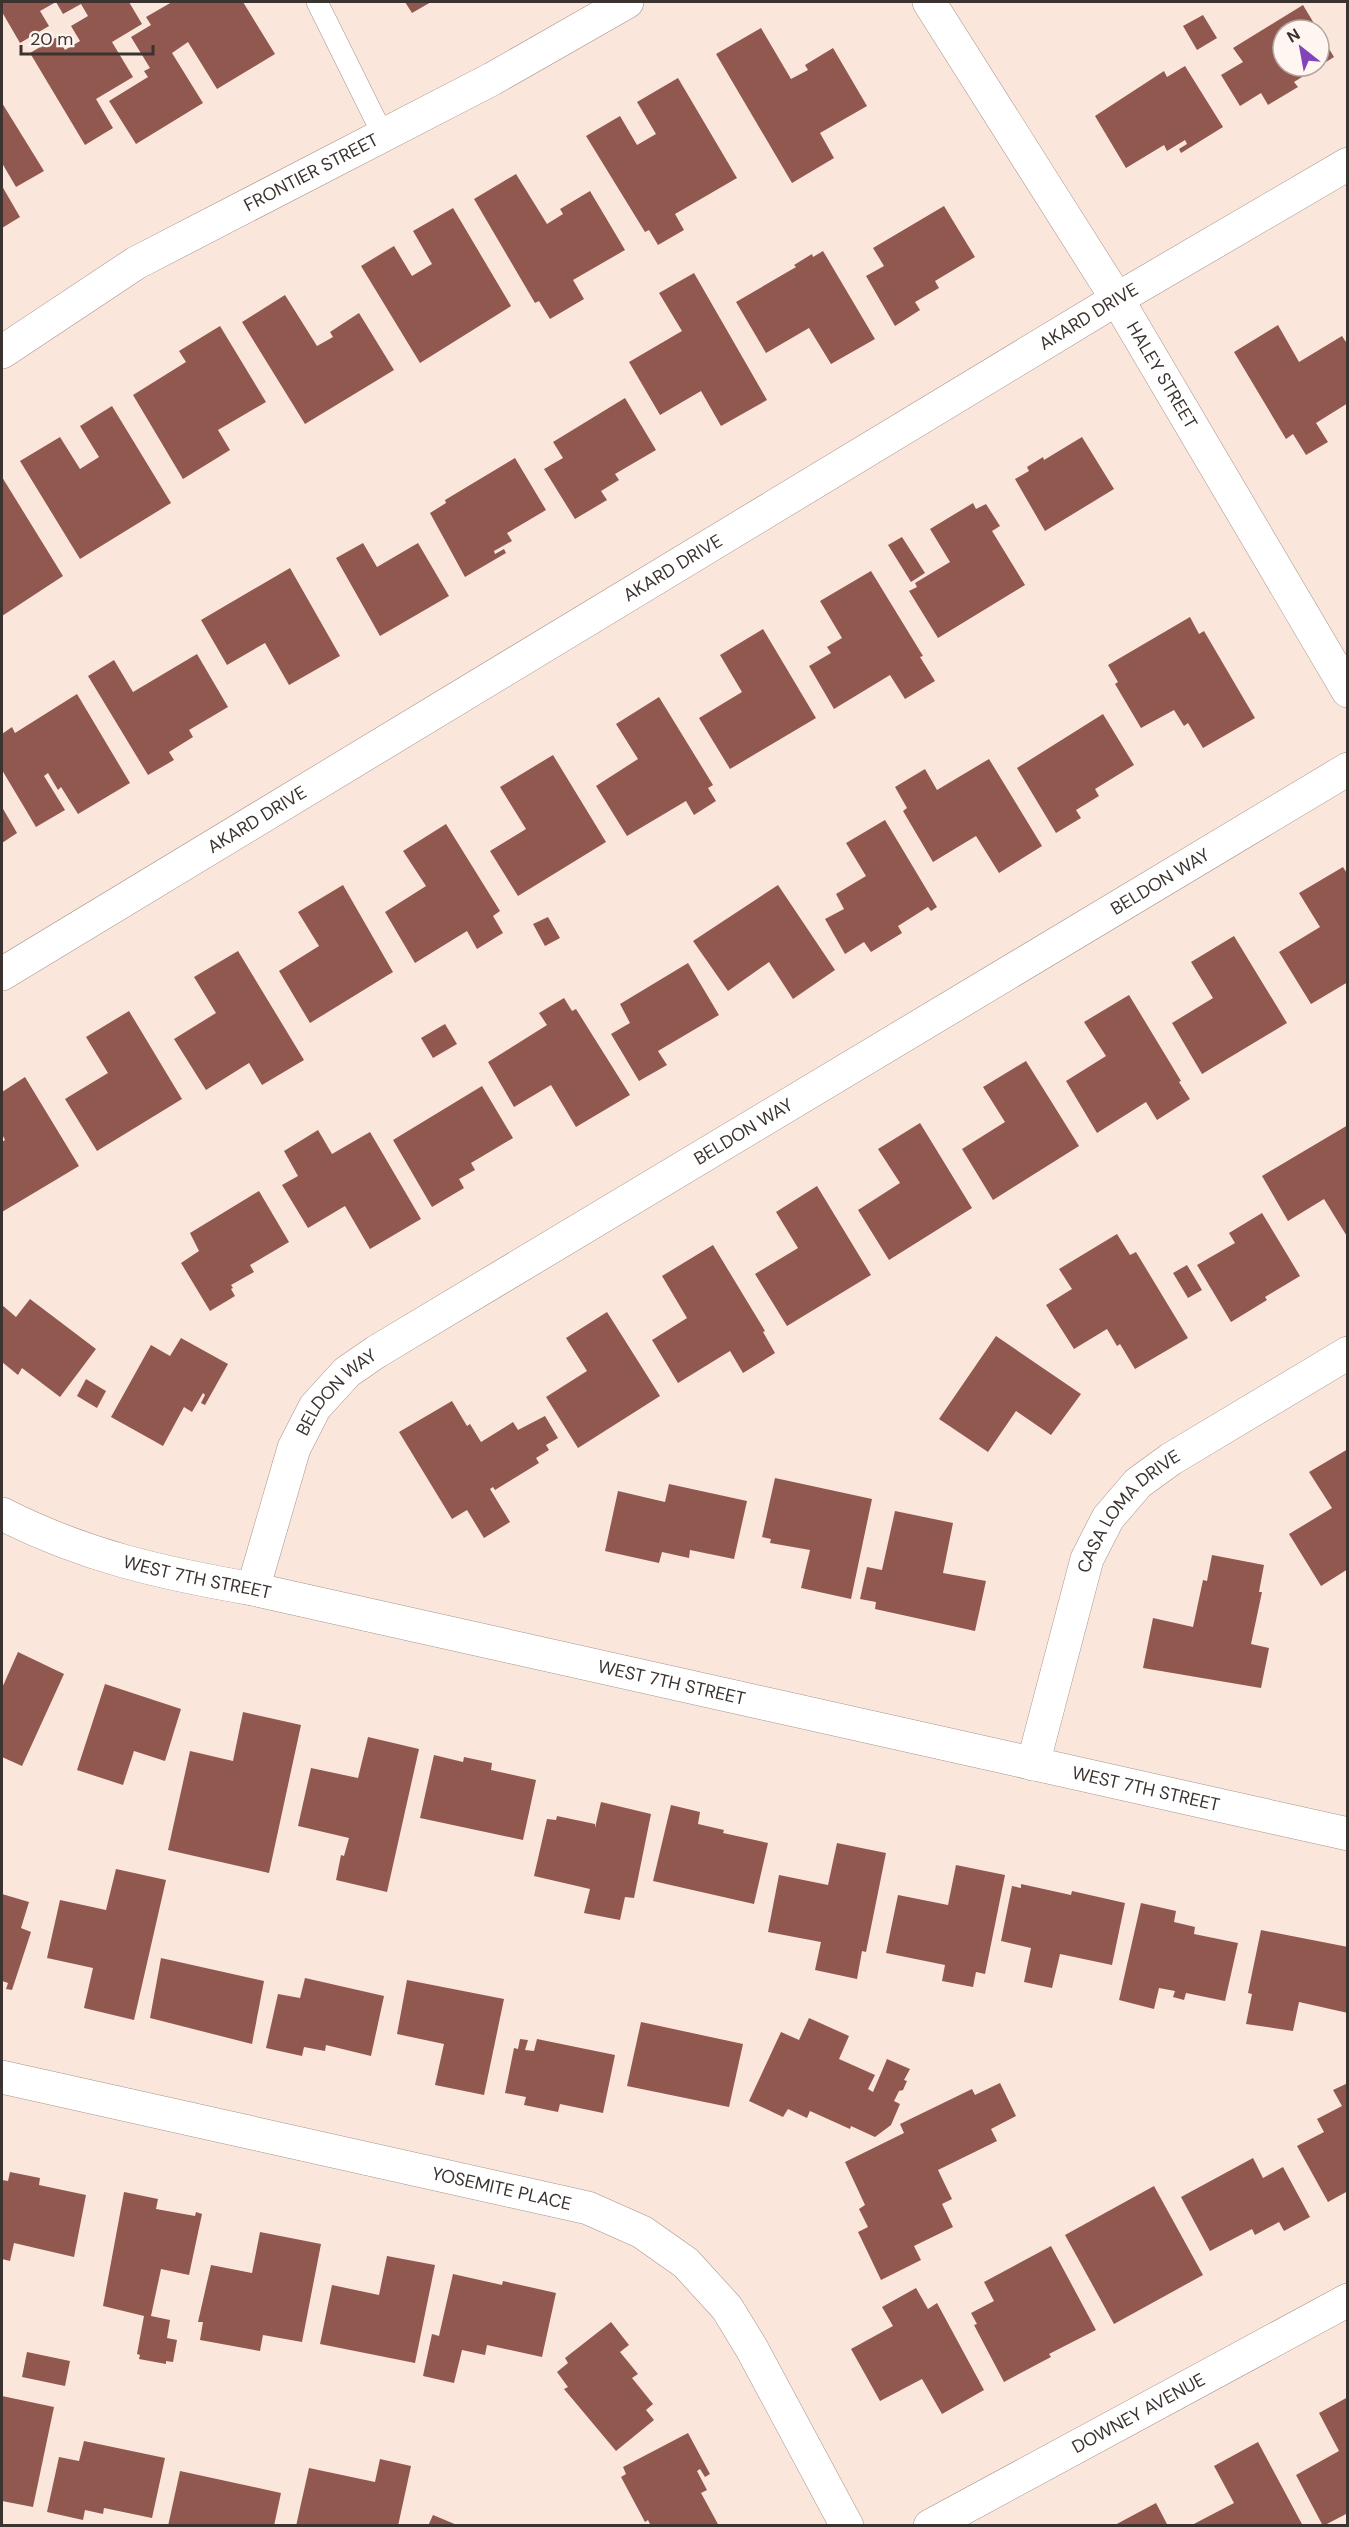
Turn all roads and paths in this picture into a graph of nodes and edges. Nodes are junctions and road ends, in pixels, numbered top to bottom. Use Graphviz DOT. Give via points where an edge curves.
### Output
graph roads {
  1 [pos="317,2"];
  2 [pos="627,2"];
  3 [pos="929,2"];
  4 [pos="382,135"];
  5 [pos="1347,164"];
  6 [pos="1116,299"];
  7 [pos="2,352"];
  8 [pos="1347,691"];
  9 [pos="1347,769"];
  10 [pos="2,974"];
  11 [pos="1347,1353"];
  12 [pos="2,1514"];
  13 [pos="253,1589"];
  14 [pos="1033,1764"];
  15 [pos="1347,1834"];
  16 [pos="2,2077"];
  17 [pos="1347,2300"];
  18 [pos="847,2526"];
  19 [pos="930,2526"];
  1 -- 4 [label="lane"];
  2 -- 4 [label="street, FRONTIER STREET" via="492,79"];
  3 -- 6 [label="street, HALEY STREET"];
  4 -- 7 [label="street, FRONTIER STREET" via="136,263"];
  5 -- 6 [label="street, AKARD DRIVE"];
  6 -- 8 [label="street, HALEY STREET"];
  6 -- 10 [label="street, AKARD DRIVE"];
  9 -- 13 [label="street, BELDON WAY" via="347,1372 315,1407 294,1448"];
  11 -- 14 [label="street, CASA LOMA DRIVE" via="1171,1459 1138,1483 1108,1518 1087,1559"];
  12 -- 13 [label="street, WEST 7TH STREET" via="37,1532 110,1559"];
  13 -- 14 [label="street, WEST 7TH STREET"];
  14 -- 15 [label="street, WEST 7TH STREET"];
  16 -- 18 [label="street, YOSEMITE PLACE" via="588,2208 642,2232 686,2263 728,2308"];
  17 -- 19 [label="street, DOWNEY AVENUE"];
}
